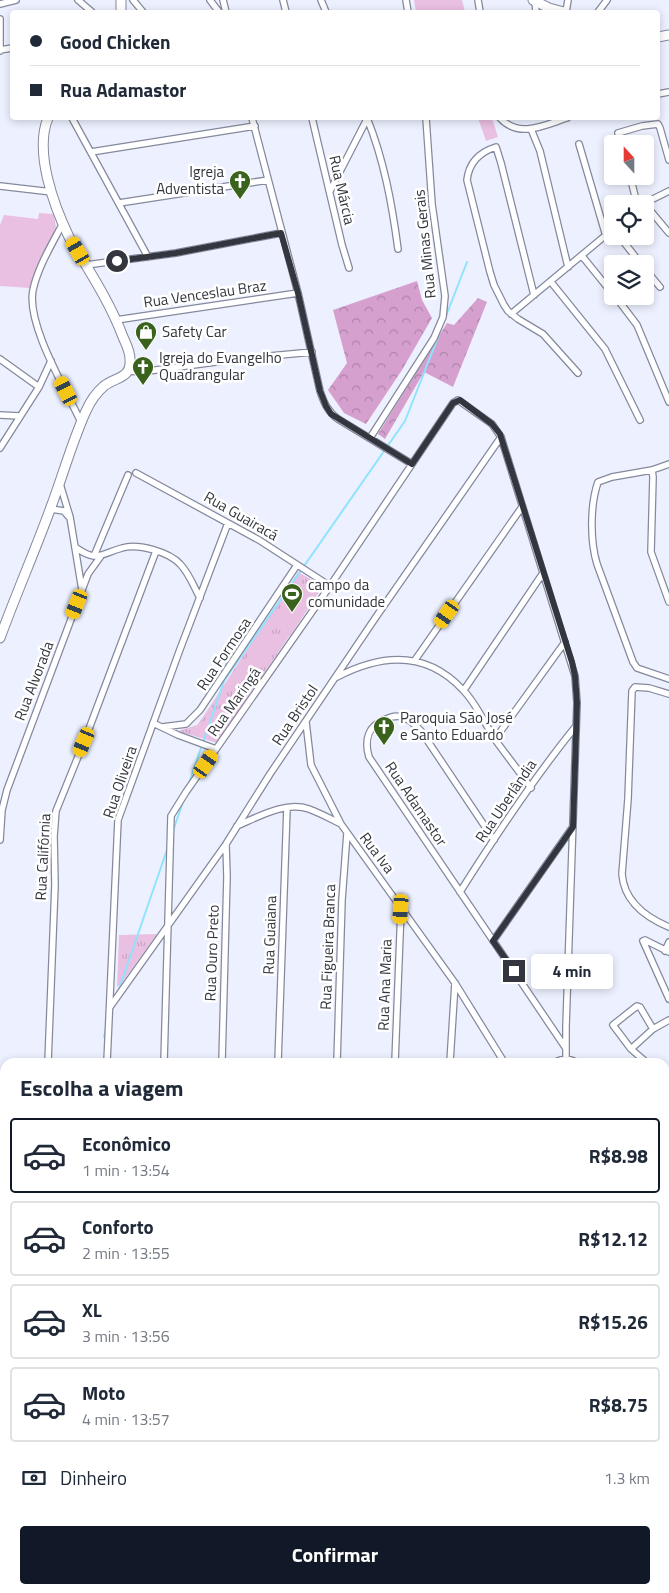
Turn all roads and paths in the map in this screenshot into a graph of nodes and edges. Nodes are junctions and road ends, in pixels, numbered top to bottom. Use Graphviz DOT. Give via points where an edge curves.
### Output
graph roads {
  1 [pos="16,0"];
  2 [pos="78,0"];
  3 [pos="133,0"];
  4 [pos="210,0"];
  5 [pos="534,1"];
  6 [pos="0,4"];
  7 [pos="90,10"];
  8 [pos="141,10"];
  9 [pos="218,10"];
  10 [pos="559,10"];
  11 [pos="0,19"];
  12 [pos="0,51"];
  13 [pos="48,120"];
  14 [pos="73,120"];
  15 [pos="252,120"];
  16 [pos="312,120"];
  17 [pos="366,120"];
  18 [pos="368,120"];
  19 [pos="426,120"];
  20 [pos="503,120"];
  21 [pos="560,120"];
  22 [pos="254,126"];
  23 [pos="531,129"];
  24 [pos="618,135"];
  25 [pos="579,144"];
  26 [pos="91,152"];
  27 [pos="669,160"];
  28 [pos="268,180"];
  29 [pos="0,186"];
  30 [pos="330,191"];
  31 [pos="669,191"];
  32 [pos="52,192"];
  33 [pos="654,198"];
  34 [pos="119,203"];
  35 [pos="654,215"];
  36 [pos="63,223"];
  37 [pos="604,229"];
  38 [pos="281,233"];
  39 [pos="669,233"];
  40 [pos="604,238"];
  41 [pos="626,245"];
  42 [pos="398,249"];
  43 [pos="634,255"];
  44 [pos="582,256"];
  45 [pos="148,257"];
  46 [pos="86,265"];
  47 [pos="568,267"];
  48 [pos="349,268"];
  49 [pos="654,280"];
  50 [pos="550,282"];
  51 [pos="604,283"];
  52 [pos="660,287"];
  53 [pos="298,293"];
  54 [pos="534,295"];
  55 [pos="622,305"];
  56 [pos="511,314"];
  57 [pos="116,320"];
  58 [pos="312,352"];
  59 [pos="0,359"];
  60 [pos="50,361"];
  61 [pos="129,371"];
  62 [pos="578,373"];
  63 [pos="38,387"];
  64 [pos="669,402"];
  65 [pos="0,415"];
  66 [pos="20,416"];
  67 [pos="640,420"];
  68 [pos="82,422"];
  69 [pos="502,437"];
  70 [pos="370,438"];
  71 [pos="0,448"];
  72 [pos="412,464"];
  73 [pos="669,464"];
  74 [pos="652,470"];
  75 [pos="136,474"];
  76 [pos="128,475"];
  77 [pos="60,482"];
  78 [pos="522,507"];
  79 [pos="51,509"];
  80 [pos="70,517"];
  81 [pos="228,523"];
  82 [pos="75,547"];
  83 [pos="156,551"];
  84 [pos="98,556"];
  85 [pos="298,566"];
  86 [pos="543,573"];
  87 [pos="330,586"];
  88 [pos="82,591"];
  89 [pos="200,598"];
  90 [pos="669,602"];
  91 [pos="0,638"];
  92 [pos="565,642"];
  93 [pos="415,660"];
  94 [pos="334,678"];
  95 [pos="669,679"];
  96 [pos="464,690"];
  97 [pos="669,694"];
  98 [pos="306,722"];
  99 [pos="153,723"];
  100 [pos="576,726"];
  101 [pos="162,727"];
  102 [pos="495,739"];
  103 [pos="216,749"];
  104 [pos="531,788"];
  105 [pos="287,808"];
  106 [pos="341,824"];
  107 [pos="237,826"];
  108 [pos="573,827"];
  109 [pos="347,833"];
  110 [pos="0,840"];
  111 [pos="494,840"];
  112 [pos="226,844"];
  113 [pos="460,892"];
  114 [pos="401,909"];
  115 [pos="168,926"];
  116 [pos="669,927"];
  117 [pos="493,941"];
  118 [pos="669,942"];
  119 [pos="667,952"];
  120 [pos="454,983"];
  121 [pos="669,999"];
  122 [pos="110,1007"];
  123 [pos="669,1021"];
  124 [pos="653,1029"];
  125 [pos="565,1047"];
  126 [pos="631,1049"];
  127 [pos="48,1058"];
  128 [pos="107,1058"];
  129 [pos="164,1058"];
  130 [pos="222,1058"];
  131 [pos="278,1058"];
  132 [pos="337,1058"];
  133 [pos="395,1058"];
  134 [pos="450,1058"];
  135 [pos="501,1058"];
  136 [pos="566,1058"];
  137 [pos="641,1058"];
  1 -- 6 [label="street"];
  2 -- 7 [label="street"];
  3 -- 8 [label="street"];
  4 -- 9 [label="street"];
  5 -- 10 [label="main road"];
  11 -- 12 [label="street"];
  13 -- 32 [label="main road" via="44,154"];
  14 -- 26 [label="street"];
  15 -- 22 [label="street"];
  16 -- 30 [label="street, Rua Márcia"];
  17 -- 30 [label="street"];
  18 -- 42 [label="street" via="382,160"];
  19 -- 70 [label="street, Rua Minas Gerais" via="432,204 445,296 443,316 434,338"];
  20 -- 23 [label="street" via="514,129"];
  21 -- 23 [label="street"];
  22 -- 26 [label="street"];
  22 -- 28 [label="street"];
  23 -- 47 [label="street" via="540,151"];
  24 -- 27 [label="street" via="658,124"];
  25 -- 37 [label="street"];
  26 -- 34 [label="street"];
  28 -- 34 [label="street"];
  28 -- 38 [label="street"];
  29 -- 32 [label="street"];
  30 -- 48 [label="street, Rua Márcia"];
  31 -- 33 [label="street"];
  32 -- 36 [label="main road"];
  34 -- 45 [label="street"];
  35 -- 39 [label="street"];
  36 -- 46 [label="main road"];
  36 -- 60 [label="street" via="32,296 34,320"];
  38 -- 45 [label="street"];
  38 -- 53 [label="street"];
  40 -- 44 [label="street"];
  41 -- 43 [label="street"];
  44 -- 47 [label="street"];
  44 -- 51 [label="street"];
  45 -- 46 [label="street"];
  46 -- 57 [label="main road"];
  47 -- 50 [label="street"];
  49 -- 52 [label="street"];
  50 -- 54 [label="street"];
  50 -- 67 [label="street" via="605,349"];
  53 -- 57 [label="street, Rua Venceslau Braz"];
  53 -- 58 [label="street"];
  54 -- 56 [label="street"];
  54 -- 56 [label="street" via="502,163 496,147 485,150 469,171 467,180 494,284"];
  55 -- 64 [label="street" via="637,325"];
  56 -- 62 [label="street" via="544,334"];
  57 -- 61 [label="main road" via="130,358"];
  58 -- 61 [label="street"];
  58 -- 70 [label="street" via="323,400 331,414"];
  59 -- 63 [label="street"];
  60 -- 63 [label="street"];
  60 -- 68 [label="street"];
  61 -- 68 [label="main road" via="100,391 87,408"];
  63 -- 66 [label="street"];
  65 -- 66 [label="street"];
  66 -- 71 [label="street"];
  68 -- 77 [label="main road"];
  69 -- 72 [label="street, Rua Maringá" via="492,424 458,400"];
  69 -- 78 [label="street"];
  69 -- 94 [label="street, Rua Bristol"];
  70 -- 72 [label="street"];
  72 -- 87 [label="street, Rua Maringá"];
  73 -- 74 [label="street"];
  74 -- 90 [label="street" via="651,552"];
  74 -- 95 [label="street" via="600,480 592,538 595,558 631,658 637,668"];
  75 -- 81 [label="street, Rua Guairacá"];
  76 -- 84 [label="street, Rua Alvorada"];
  77 -- 79 [label="main road"];
  77 -- 80 [label="street, Rua Alvorada"];
  78 -- 86 [label="street"];
  78 -- 93 [label="street"];
  79 -- 80 [label="street" via="64,511"];
  79 -- 91 [label="main road"];
  80 -- 82 [label="street, Rua Alvorada"];
  81 -- 85 [label="street, Rua Guairacá"];
  81 -- 89 [label="street, Rua Oliveira"];
  82 -- 84 [label="street" via="88,555"];
  82 -- 88 [label="street, Rua Alvorada"];
  83 -- 84 [label="street" via="123,547"];
  83 -- 89 [label="street" via="180,564"];
  83 -- 127 [label="street, Rua Califórnia" via="56,811"];
  84 -- 88 [label="street, Rua Alvorada"];
  85 -- 87 [label="street, Rua Guairacá"];
  85 -- 101 [label="street, Rua Formosa" via="200,710 186,724"];
  86 -- 92 [label="street"];
  86 -- 96 [label="street"];
  87 -- 103 [label="street, Rua Maringá"];
  88 -- 110 [label="street, Rua Alvorada" via="7,790"];
  89 -- 99 [label="street, Rua Oliveira"];
  92 -- 100 [label="street" via="575,676"];
  92 -- 102 [label="street"];
  93 -- 94 [label="street" via="380,660 362,664"];
  93 -- 96 [label="street" via="433,667"];
  94 -- 98 [label="street, Rua Bristol"];
  96 -- 102 [label="street"];
  97 -- 116 [label="street" via="649,688 633,689 623,882 629,899 642,912"];
  98 -- 106 [label="street, Rua Iva" via="311,765"];
  98 -- 107 [label="street, Rua Bristol"];
  99 -- 101 [label="street"];
  99 -- 122 [label="street, Rua Oliveira" via="118,820"];
  100 -- 104 [label="street, Rua Uberlândia"];
  100 -- 108 [label="street"];
  101 -- 103 [label="street"];
  102 -- 104 [label="street"];
  103 -- 115 [label="street, Rua Maringá" via="171,816"];
  104 -- 111 [label="street, Rua Uberlândia"];
  105 -- 106 [label="street" via="308,809"];
  105 -- 107 [label="street"];
  105 -- 131 [label="street, Rua Guaiana"];
  106 -- 109 [label="street, Rua Iva"];
  107 -- 112 [label="street, Rua Bristol"];
  108 -- 117 [label="street"];
  108 -- 125 [label="street"];
  109 -- 114 [label="street, Rua Iva"];
  109 -- 132 [label="street, Rua Figueira Branca"];
  111 -- 113 [label="street, Rua Uberlândia"];
  111 -- 113 [label="street, Rua Adamastor" via="421,731 401,716 376,724 368,733 369,757"];
  112 -- 115 [label="street, Rua Bristol"];
  112 -- 130 [label="street, Rua Ouro Preto"];
  113 -- 117 [label="street, Rua Adamastor"];
  114 -- 120 [label="street, Rua Iva"];
  114 -- 133 [label="street, Rua Ana Maria"];
  115 -- 122 [label="street, Rua Bristol"];
  115 -- 129 [label="street, Rua Maringá"];
  117 -- 125 [label="street, Rua Adamastor"];
  118 -- 119 [label="street"];
  119 -- 121 [label="street" via="643,940"];
  120 -- 134 [label="street"];
  120 -- 135 [label="street, Rua Iva"];
  122 -- 128 [label="street, Rua Oliveira"];
  123 -- 124 [label="street"];
  124 -- 126 [label="street"];
  124 -- 126 [label="street" via="637,1006 614,1023 614,1028"];
  125 -- 136 [label="street"];
  126 -- 137 [label="street"];
}
